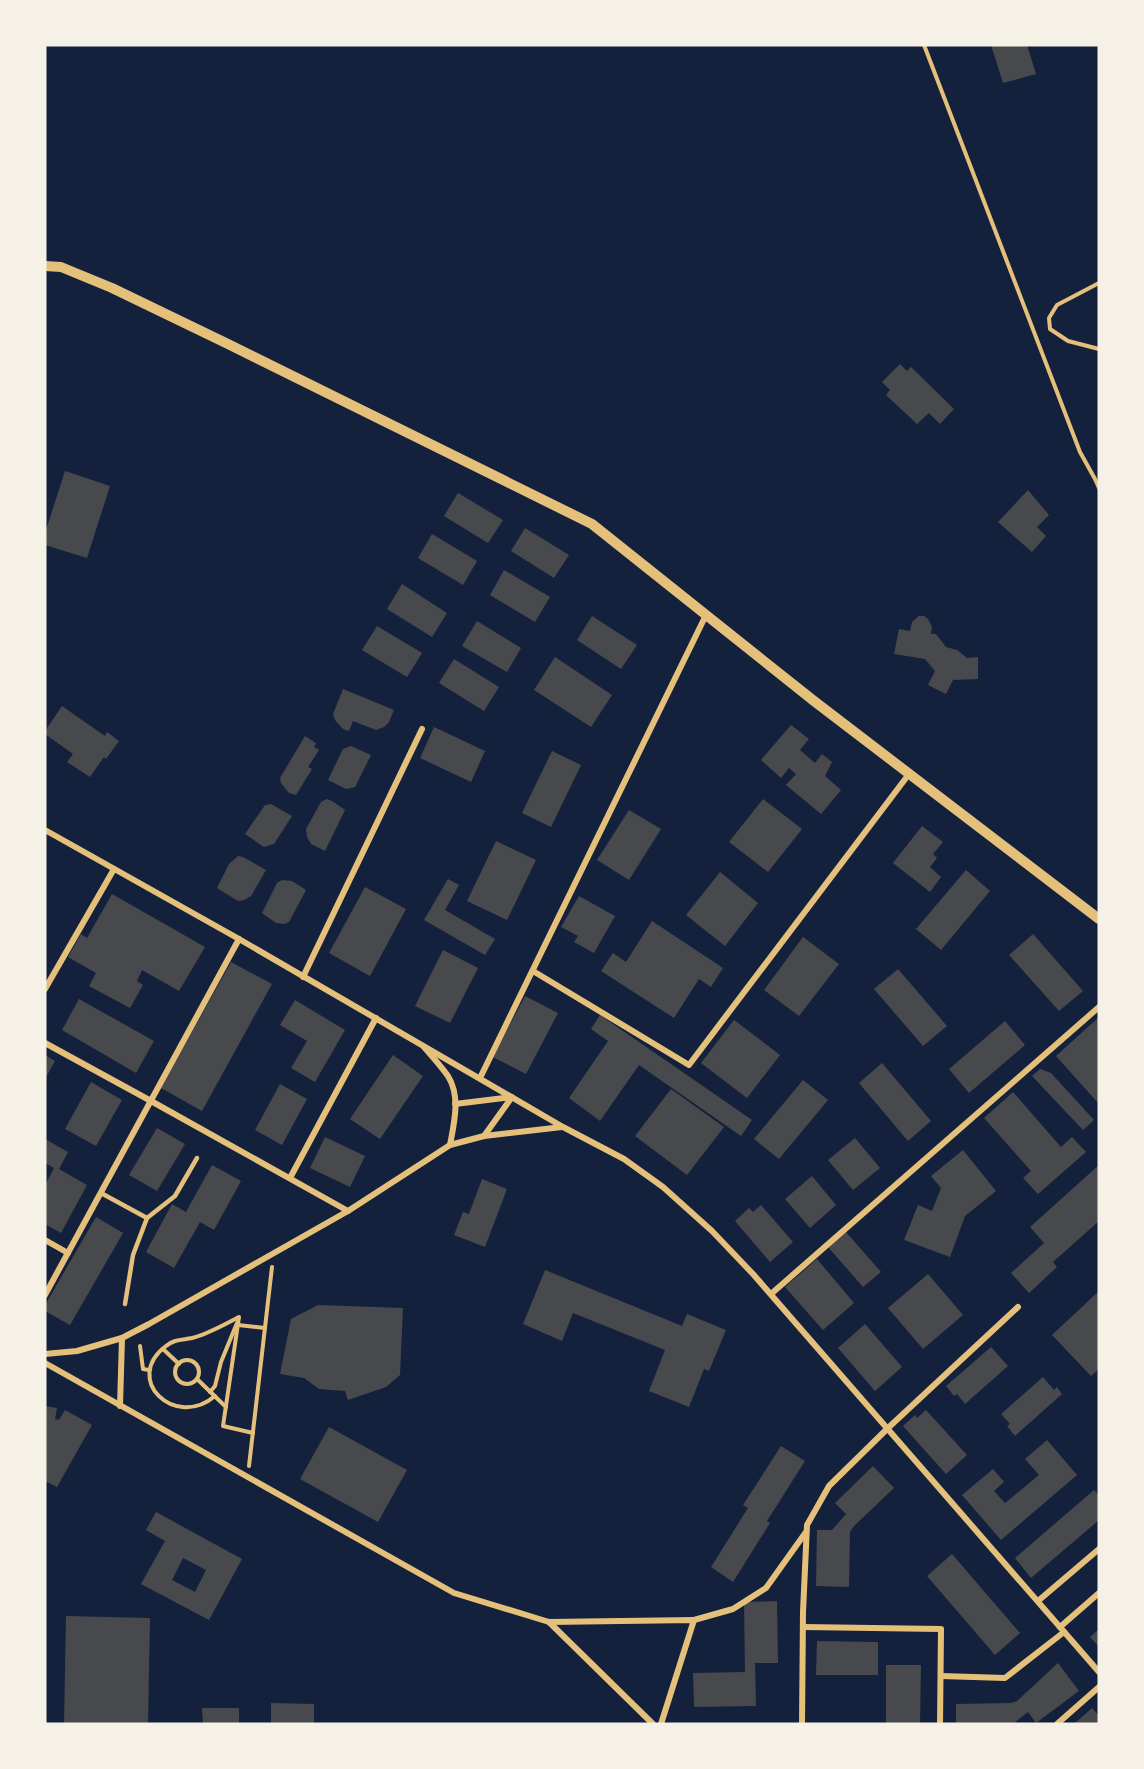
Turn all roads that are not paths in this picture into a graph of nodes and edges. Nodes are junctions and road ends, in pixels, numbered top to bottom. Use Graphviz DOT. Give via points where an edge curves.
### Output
graph roads {
  1 [pos="45,266"];
  2 [pos="706,615"];
  3 [pos="422,729"];
  4 [pos="910,774"];
  5 [pos="45,830"];
  6 [pos="114,869"];
  7 [pos="1099,919"];
  8 [pos="239,939"];
  9 [pos="533,971"];
  10 [pos="303,977"];
  11 [pos="45,989"];
  12 [pos="1099,1007"];
  13 [pos="376,1018"];
  14 [pos="45,1043"];
  15 [pos="422,1044"];
  16 [pos="480,1078"];
  17 [pos="512,1097"];
  18 [pos="151,1101"];
  19 [pos="455,1104"];
  20 [pos="563,1127"];
  21 [pos="484,1136"];
  22 [pos="450,1145"];
  23 [pos="197,1158"];
  24 [pos="290,1178"];
  25 [pos="101,1193"];
  26 [pos="348,1211"];
  27 [pos="147,1218"];
  28 [pos="45,1240"];
  29 [pos="68,1253"];
  30 [pos="771,1294"];
  31 [pos="45,1295"];
  32 [pos="125,1304"];
  33 [pos="1018,1307"];
  34 [pos="122,1338"];
  35 [pos="45,1354"];
  36 [pos="45,1363"];
  37 [pos="120,1406"];
  38 [pos="888,1428"];
  39 [pos="807,1532"];
  40 [pos="1099,1549"];
  41 [pos="1099,1593"];
  42 [pos="1038,1601"];
  43 [pos="694,1620"];
  44 [pos="549,1622"];
  45 [pos="802,1627"];
  46 [pos="1062,1629"];
  47 [pos="1099,1672"];
  48 [pos="941,1676"];
  49 [pos="1099,1687"];
  50 [pos="653,1724"];
  51 [pos="661,1724"];
  52 [pos="802,1724"];
  53 [pos="940,1724"];
  54 [pos="1057,1724"];
  1 -- 2 [label="street" via="62,267 112,288 591,524"];
  2 -- 4 [label="street"];
  2 -- 9 [label="street"];
  3 -- 10 [label="street"];
  4 -- 7 [label="street"];
  4 -- 9 [label="street" via="690,1065"];
  5 -- 6 [label="street"];
  6 -- 8 [label="street"];
  6 -- 11 [label="street"];
  8 -- 10 [label="street"];
  8 -- 18 [label="street"];
  9 -- 16 [label="street"];
  10 -- 13 [label="street"];
  12 -- 30 [label="street"];
  13 -- 15 [label="street"];
  13 -- 24 [label="street"];
  14 -- 18 [label="street"];
  15 -- 16 [label="street"];
  15 -- 19 [label="street" via="449,1077"];
  16 -- 17 [label="street"];
  17 -- 19 [label="street"];
  17 -- 20 [label="street"];
  17 -- 21 [label="street"];
  18 -- 24 [label="street"];
  18 -- 25 [label="street"];
  19 -- 22 [label="street"];
  20 -- 21 [label="street"];
  20 -- 30 [label="street" via="624,1160 663,1187 712,1231"];
  21 -- 22 [label="street"];
  22 -- 26 [label="street"];
  23 -- 27 [label="lane" via="175,1196"];
  24 -- 26 [label="street"];
  25 -- 27 [label="lane"];
  25 -- 29 [label="street"];
  26 -- 34 [label="street"];
  27 -- 32 [label="lane" via="133,1256"];
  28 -- 29 [label="street"];
  29 -- 31 [label="street"];
  30 -- 38 [label="street"];
  33 -- 38 [label="street"];
  34 -- 35 [label="street" via="77,1351"];
  34 -- 37 [label="street"];
  36 -- 37 [label="street"];
  37 -- 44 [label="street" via="454,1593"];
  38 -- 39 [label="street" via="829,1486 807,1525"];
  38 -- 42 [label="street"];
  39 -- 43 [label="street" via="766,1588 733,1609"];
  39 -- 45 [label="street"];
  40 -- 42 [label="street"];
  41 -- 46 [label="street"];
  42 -- 46 [label="street"];
  43 -- 44 [label="street"];
  43 -- 51 [label="street"];
  44 -- 50 [label="street"];
  45 -- 48 [label="street" via="941,1629"];
  45 -- 52 [label="street"];
  46 -- 47 [label="street"];
  46 -- 48 [label="street" via="1005,1678"];
  48 -- 53 [label="street"];
  49 -- 54 [label="street"];
}
